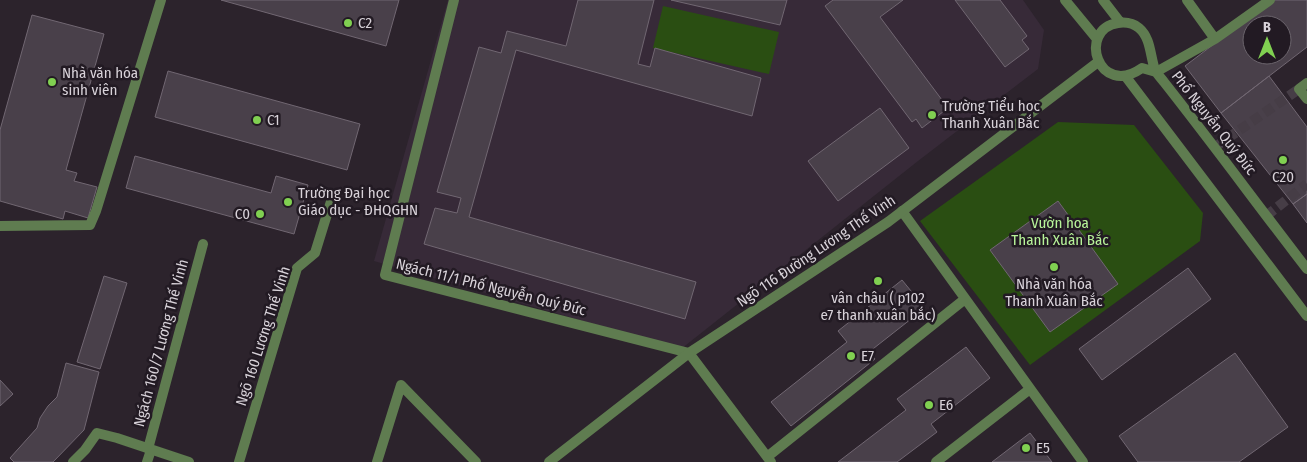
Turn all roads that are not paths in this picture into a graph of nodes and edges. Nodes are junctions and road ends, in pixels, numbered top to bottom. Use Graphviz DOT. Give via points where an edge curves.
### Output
graph roads {
  1 [pos="162,0"];
  2 [pos="454,0"];
  3 [pos="1066,0"];
  4 [pos="1104,0"];
  5 [pos="1187,0"];
  6 [pos="1270,0"];
  7 [pos="1120,22"];
  8 [pos="1097,39"];
  9 [pos="1216,39"];
  10 [pos="1098,62"];
  11 [pos="1156,72"];
  12 [pos="1126,76"];
  13 [pos="1307,83"];
  14 [pos="1307,99"];
  15 [pos="333,195"];
  16 [pos="902,211"];
  17 [pos="0,226"];
  18 [pos="203,244"];
  19 [pos="1307,269"];
  20 [pos="965,299"];
  21 [pos="1305,310"];
  22 [pos="689,353"];
  23 [pos="1030,389"];
  24 [pos="150,450"];
  25 [pos="769,459"];
  26 [pos="72,462"];
  27 [pos="147,462"];
  28 [pos="189,462"];
  29 [pos="239,462"];
  30 [pos="377,462"];
  31 [pos="476,462"];
  32 [pos="549,462"];
  33 [pos="936,462"];
  34 [pos="1083,462"];
  1 -- 17 [label="street" via="90,225"];
  2 -- 22 [label="street, Ngách 11/1 Phố Nguyễn Quý Đức" via="385,275"];
  3 -- 8 [label="street"];
  4 -- 7 [label="street"];
  5 -- 9 [label="street"];
  6 -- 9 [label="street"];
  7 -- 8 [label="street" via="1106,27"];
  7 -- 11 [label="street, Phố Nguyễn Quý Đức" via="1138,27 1144,33"];
  8 -- 10 [label="street"];
  9 -- 11 [label="street"];
  10 -- 12 [label="street" via="1110,74"];
  10 -- 16 [label="street, Ngõ 116 Đường Lương Thế Vinh"];
  11 -- 12 [label="street" via="1142,68"];
  11 -- 19 [label="street, Phố Nguyễn Quý Đức"];
  12 -- 21 [label="street"];
  13 -- 14 [label="street" via="1299,89"];
  15 -- 29 [label="street, Ngõ 160 Lương Thế Vinh" via="315,253 297,268"];
  16 -- 20 [label="street"];
  16 -- 22 [label="street, Ngõ 116 Đường Lương Thế Vinh"];
  18 -- 24 [label="street, Ngách 160/7 Lương Thế Vinh"];
  20 -- 23 [label="street"];
  20 -- 25 [label="street"];
  22 -- 25 [label="street"];
  22 -- 32 [label="street, Ngõ 116 Đường Lương Thế Vinh"];
  23 -- 33 [label="street"];
  23 -- 34 [label="street"];
  24 -- 26 [label="street" via="97,434"];
  24 -- 27 [label="street, Ngách 160/7 Lương Thế Vinh"];
  24 -- 28 [label="street"];
  30 -- 31 [label="street" via="401,385"];
}
